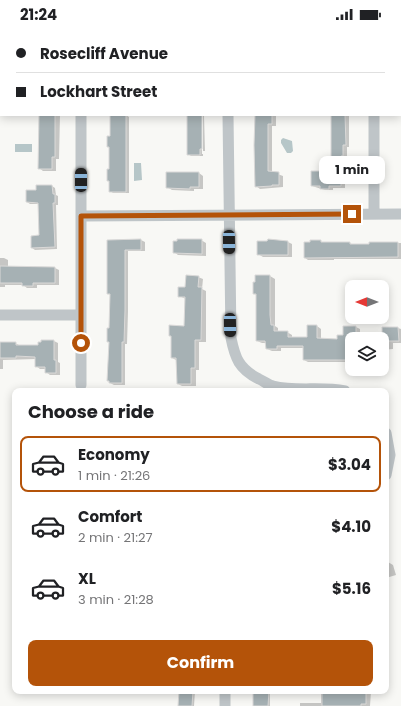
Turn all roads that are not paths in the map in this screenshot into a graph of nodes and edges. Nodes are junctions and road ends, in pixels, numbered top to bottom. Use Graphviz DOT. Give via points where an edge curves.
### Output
graph roads {
  1 [pos="81,116"];
  2 [pos="228,116"];
  3 [pos="374,116"];
  4 [pos="229,214"];
  5 [pos="374,214"];
  6 [pos="401,214"];
  7 [pos="81,216"];
  8 [pos="0,315"];
  9 [pos="81,315"];
  10 [pos="81,385"];
  11 [pos="287,388"];
  12 [pos="389,450"];
  13 [pos="389,461"];
  14 [pos="225,694"];
  15 [pos="225,706"];
  1 -- 7 [label="street"];
  2 -- 4 [label="street"];
  3 -- 5 [label="street"];
  4 -- 5 [label="street"];
  4 -- 7 [label="street"];
  4 -- 11 [label="street" via="231,338 234,353 248,374 272,386"];
  5 -- 6 [label="street"];
  7 -- 9 [label="street"];
  8 -- 9 [label="street"];
  9 -- 10 [label="street"];
  12 -- 13 [label="street"];
  14 -- 15 [label="street"];
}
